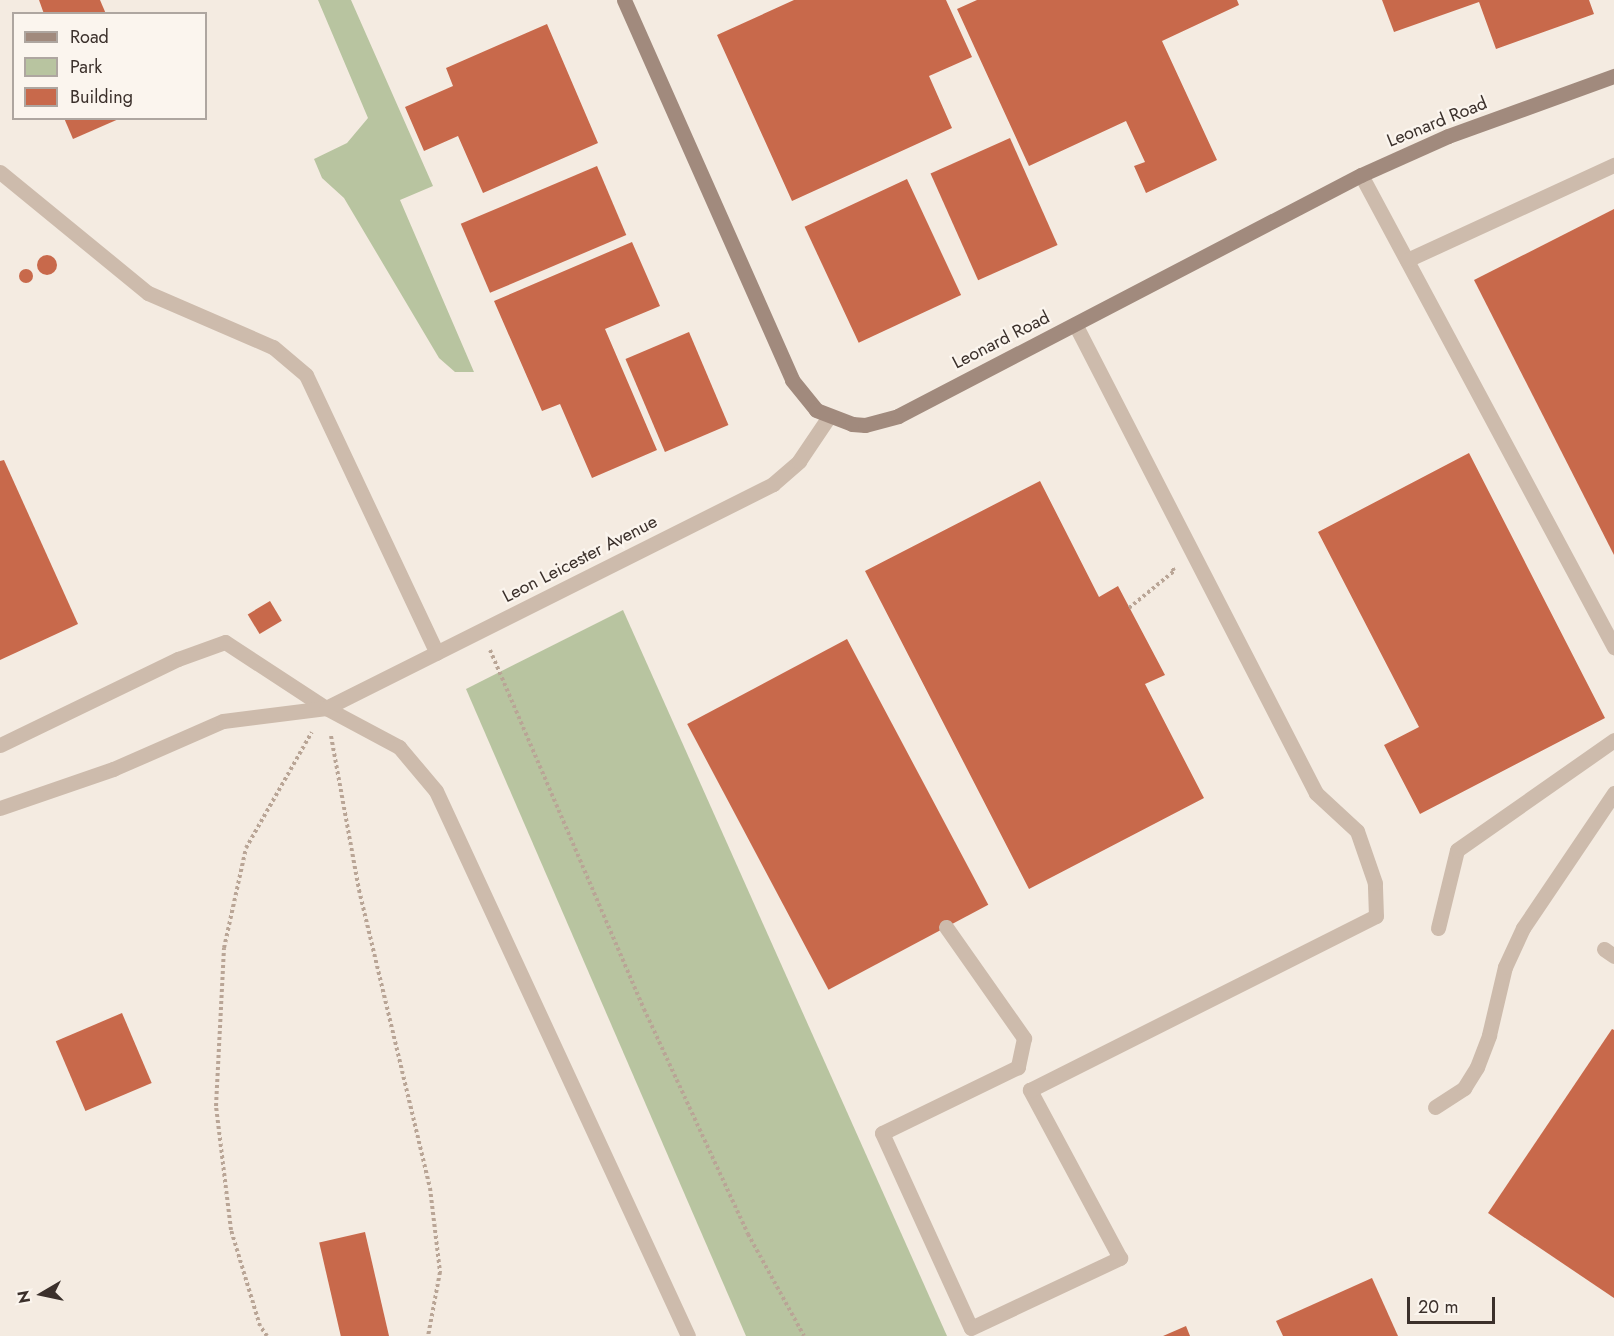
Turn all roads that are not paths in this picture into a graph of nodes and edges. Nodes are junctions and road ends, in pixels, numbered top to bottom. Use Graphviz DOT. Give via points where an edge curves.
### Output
graph roads {
  1 [pos="624,0"];
  2 [pos="1614,76"];
  3 [pos="1614,165"];
  4 [pos="0,172"];
  5 [pos="1361,175"];
  6 [pos="1407,260"];
  7 [pos="1075,324"];
  8 [pos="828,418"];
  9 [pos="1614,648"];
  10 [pos="437,652"];
  11 [pos="326,708"];
  12 [pos="1614,740"];
  13 [pos="0,745"];
  14 [pos="1614,793"];
  15 [pos="0,808"];
  16 [pos="946,927"];
  17 [pos="1438,928"];
  18 [pos="1018,1067"];
  19 [pos="1030,1090"];
  20 [pos="1435,1107"];
  21 [pos="688,1336"];
  1 -- 8 [label="street, Leonard Road" via="792,380 807,402"];
  2 -- 5 [label="street, Leonard Road" via="1448,136"];
  3 -- 6 [label="street"];
  4 -- 10 [label="street" via="148,293 273,347 306,375"];
  5 -- 6 [label="street"];
  5 -- 7 [label="street, Leonard Road"];
  6 -- 9 [label="street"];
  7 -- 8 [label="street, Leonard Road" via="898,416 865,425"];
  7 -- 19 [label="street" via="1316,793 1357,831 1376,883 1376,916"];
  8 -- 10 [label="street, Leon Leicester Avenue" via="799,461 773,484"];
  10 -- 11 [label="street, Leon Leicester Avenue"];
  11 -- 13 [label="street" via="225,642 178,659"];
  11 -- 15 [label="street, Leon Leicester Avenue" via="223,722 113,769"];
  11 -- 21 [label="street" via="399,747 436,791"];
  12 -- 17 [label="street" via="1457,850"];
  14 -- 20 [label="street" via="1523,928 1505,967 1477,1067 1464,1088"];
  16 -- 18 [label="street" via="1024,1038"];
  18 -- 19 [label="street"];
  18 -- 19 [label="street" via="882,1133 971,1328 1120,1258"];
}
